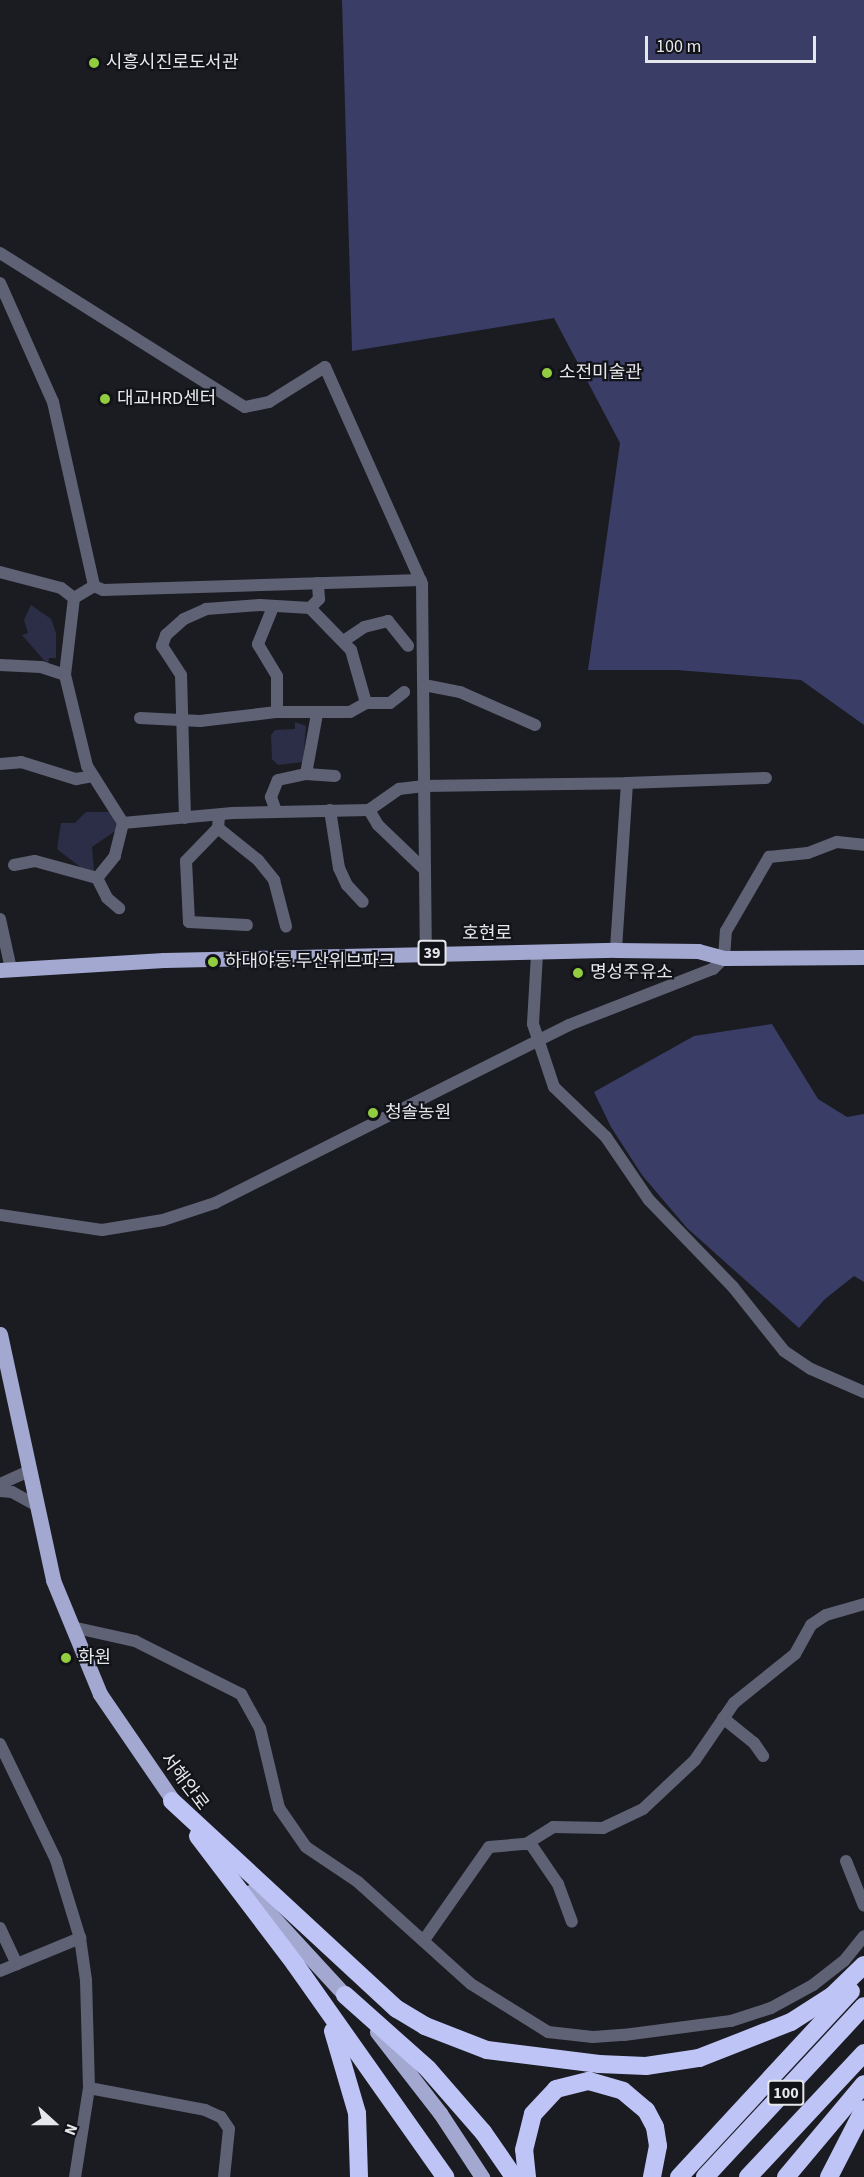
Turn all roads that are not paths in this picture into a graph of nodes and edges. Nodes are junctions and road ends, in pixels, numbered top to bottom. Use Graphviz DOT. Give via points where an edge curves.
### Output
graph roads {
  1 [pos="0,253"];
  2 [pos="0,284"];
  3 [pos="0,572"];
  4 [pos="421,580"];
  5 [pos="318,583"];
  6 [pos="94,586"];
  7 [pos="74,598"];
  8 [pos="273,607"];
  9 [pos="309,608"];
  10 [pos="345,640"];
  11 [pos="408,646"];
  12 [pos="0,665"];
  13 [pos="65,675"];
  14 [pos="424,685"];
  15 [pos="404,692"];
  16 [pos="366,703"];
  17 [pos="277,712"];
  18 [pos="317,714"];
  19 [pos="140,718"];
  20 [pos="183,721"];
  21 [pos="536,725"];
  22 [pos="0,764"];
  23 [pos="306,774"];
  24 [pos="93,776"];
  25 [pos="335,776"];
  26 [pos="766,778"];
  27 [pos="627,783"];
  28 [pos="424,786"];
  29 [pos="330,810"];
  30 [pos="369,810"];
  31 [pos="276,811"];
  32 [pos="219,815"];
  33 [pos="185,818"];
  34 [pos="123,823"];
  35 [pos="219,828"];
  36 [pos="864,845"];
  37 [pos="14,865"];
  38 [pos="425,870"];
  39 [pos="97,878"];
  40 [pos="363,902"];
  41 [pos="119,908"];
  42 [pos="0,919"];
  43 [pos="247,925"];
  44 [pos="286,926"];
  45 [pos="616,950"];
  46 [pos="426,953"];
  47 [pos="537,954"];
  48 [pos="864,957"];
  49 [pos="724,958"];
  50 [pos="6,970"];
  51 [pos="538,1040"];
  52 [pos="0,1215"];
  53 [pos="0,1334"];
  54 [pos="864,1392"];
  55 [pos="27,1472"];
  56 [pos="0,1484"];
  57 [pos="0,1491"];
  58 [pos="35,1505"];
  59 [pos="864,1604"];
  60 [pos="72,1627"];
  61 [pos="723,1718"];
  62 [pos="0,1744"];
  63 [pos="763,1756"];
  64 [pos="172,1801"];
  65 [pos="530,1843"];
  66 [pos="846,1861"];
  67 [pos="864,1906"];
  68 [pos="572,1922"];
  69 [pos="0,1928"];
  70 [pos="864,1936"];
  71 [pos="80,1938"];
  72 [pos="424,1940"];
  73 [pos="295,1964"];
  74 [pos="17,1965"];
  75 [pos="864,1965"];
  76 [pos="0,1971"];
  77 [pos="864,1976"];
  78 [pos="345,1995"];
  79 [pos="864,2006"];
  80 [pos="864,2053"];
  81 [pos="864,2084"];
  82 [pos="89,2088"];
  83 [pos="864,2109"];
  84 [pos="75,2177"];
  85 [pos="224,2177"];
  86 [pos="359,2177"];
  87 [pos="445,2177"];
  88 [pos="482,2177"];
  89 [pos="514,2177"];
  90 [pos="527,2177"];
  91 [pos="652,2177"];
  92 [pos="679,2177"];
  93 [pos="705,2177"];
  94 [pos="748,2177"];
  95 [pos="786,2177"];
  96 [pos="829,2177"];
  1 -- 4 [label="street" via="245,407 269,402 325,367"];
  2 -- 6 [label="street" via="53,402"];
  3 -- 7 [label="street" via="61,588"];
  4 -- 5 [label="street"];
  4 -- 14 [label="street"];
  5 -- 6 [label="street" via="103,590"];
  5 -- 9 [label="street" via="319,599"];
  6 -- 7 [label="street"];
  7 -- 13 [label="street"];
  8 -- 9 [label="street"];
  8 -- 17 [label="street" via="258,644 277,676"];
  8 -- 20 [label="street" via="206,609 166,635 162,646 181,675"];
  9 -- 10 [label="street"];
  10 -- 11 [label="street" via="364,627 388,621"];
  10 -- 16 [label="street" via="362,680"];
  12 -- 13 [label="street" via="41,667"];
  13 -- 24 [label="street"];
  14 -- 21 [label="street" via="460,692"];
  14 -- 28 [label="street"];
  15 -- 16 [label="street" via="390,703"];
  16 -- 18 [label="street" via="350,712"];
  17 -- 18 [label="street"];
  17 -- 20 [label="street"];
  18 -- 23 [label="street"];
  19 -- 20 [label="street" via="164,716"];
  20 -- 33 [label="street"];
  22 -- 24 [label="street" via="21,762 76,779"];
  23 -- 25 [label="street"];
  23 -- 31 [label="street" via="278,780 271,797"];
  24 -- 34 [label="street"];
  26 -- 27 [label="street"];
  27 -- 28 [label="street"];
  27 -- 45 [label="street"];
  28 -- 30 [label="street" via="399,789"];
  28 -- 38 [label="street"];
  29 -- 30 [label="street"];
  29 -- 31 [label="street"];
  29 -- 40 [label="street" via="339,868 347,885"];
  30 -- 38 [label="street" via="378,825"];
  31 -- 32 [label="street"];
  32 -- 33 [label="street"];
  32 -- 35 [label="street"];
  33 -- 34 [label="street"];
  34 -- 39 [label="street" via="115,856"];
  35 -- 43 [label="street" via="186,861 189,922"];
  35 -- 44 [label="street" via="258,860 274,880"];
  36 -- 49 [label="street" via="837,842 808,853 769,857 726,931"];
  37 -- 39 [label="street" via="35,861"];
  38 -- 46 [label="street"];
  39 -- 41 [label="street" via="107,898"];
  42 -- 50 [label="street"];
  45 -- 47 [label="main road, 호현로 / 39"];
  45 -- 49 [label="main road, 호현로 / 39" via="698,951"];
  46 -- 47 [label="main road, 호현로 / 39"];
  46 -- 50 [label="main road, 호현로 / 39" via="164,960"];
  47 -- 51 [label="street" via="533,1024"];
  48 -- 49 [label="main road, 호현로 / 39"];
  49 -- 51 [label="street" via="713,969"];
  51 -- 52 [label="street" via="205,1207 163,1220 102,1230"];
  51 -- 54 [label="street" via="558,1092 606,1137 649,1200 733,1287 777,1344 806,1366"];
  53 -- 55 [label="main road, 서해안로"];
  55 -- 56 [label="street"];
  55 -- 58 [label="main road, 서해안로"];
  57 -- 58 [label="street" via="12,1492"];
  58 -- 60 [label="main road, 서해안로" via="52,1580"];
  59 -- 61 [label="street" via="826,1615 811,1625 795,1654 746,1692"];
  60 -- 64 [label="main road, 서해안로" via="100,1694"];
  60 -- 72 [label="street" via="135,1641 240,1694 260,1728 279,1808 296,1835 315,1855 357,1882"];
  61 -- 63 [label="street" via="754,1743"];
  61 -- 65 [label="street" via="695,1760 643,1809 603,1828 553,1827"];
  62 -- 71 [label="street" via="56,1860"];
  64 -- 73 [label="highway"];
  64 -- 75 [label="highway" via="397,2009 425,2026 487,2050 646,2066 699,2058 790,2022 833,1995"];
  64 -- 78 [label="main road, 서해안로"];
  65 -- 68 [label="street" via="558,1884"];
  65 -- 72 [label="street" via="498,1845 486,1850"];
  66 -- 67 [label="street"];
  69 -- 74 [label="street"];
  70 -- 72 [label="street" via="833,1971 771,2008 703,2027 593,2037 556,2034 541,2028 471,1984"];
  71 -- 74 [label="street"];
  71 -- 82 [label="street" via="86,1980"];
  73 -- 86 [label="highway" via="337,2038 348,2074 357,2113"];
  73 -- 87 [label="highway"];
  74 -- 76 [label="street"];
  77 -- 92 [label="highway" via="777,2075"];
  78 -- 88 [label="main road, 서해안로" via="398,2057"];
  78 -- 89 [label="highway" via="428,2069 483,2132"];
  79 -- 93 [label="highway, 100"];
  80 -- 94 [label="highway, 100"];
  81 -- 95 [label="highway"];
  82 -- 84 [label="street"];
  82 -- 85 [label="street" via="205,2110 221,2117 229,2129"];
  83 -- 96 [label="highway"];
  90 -- 91 [label="highway" via="524,2150 533,2114 556,2089 589,2081 623,2091 646,2110 655,2127 658,2146"];
}
